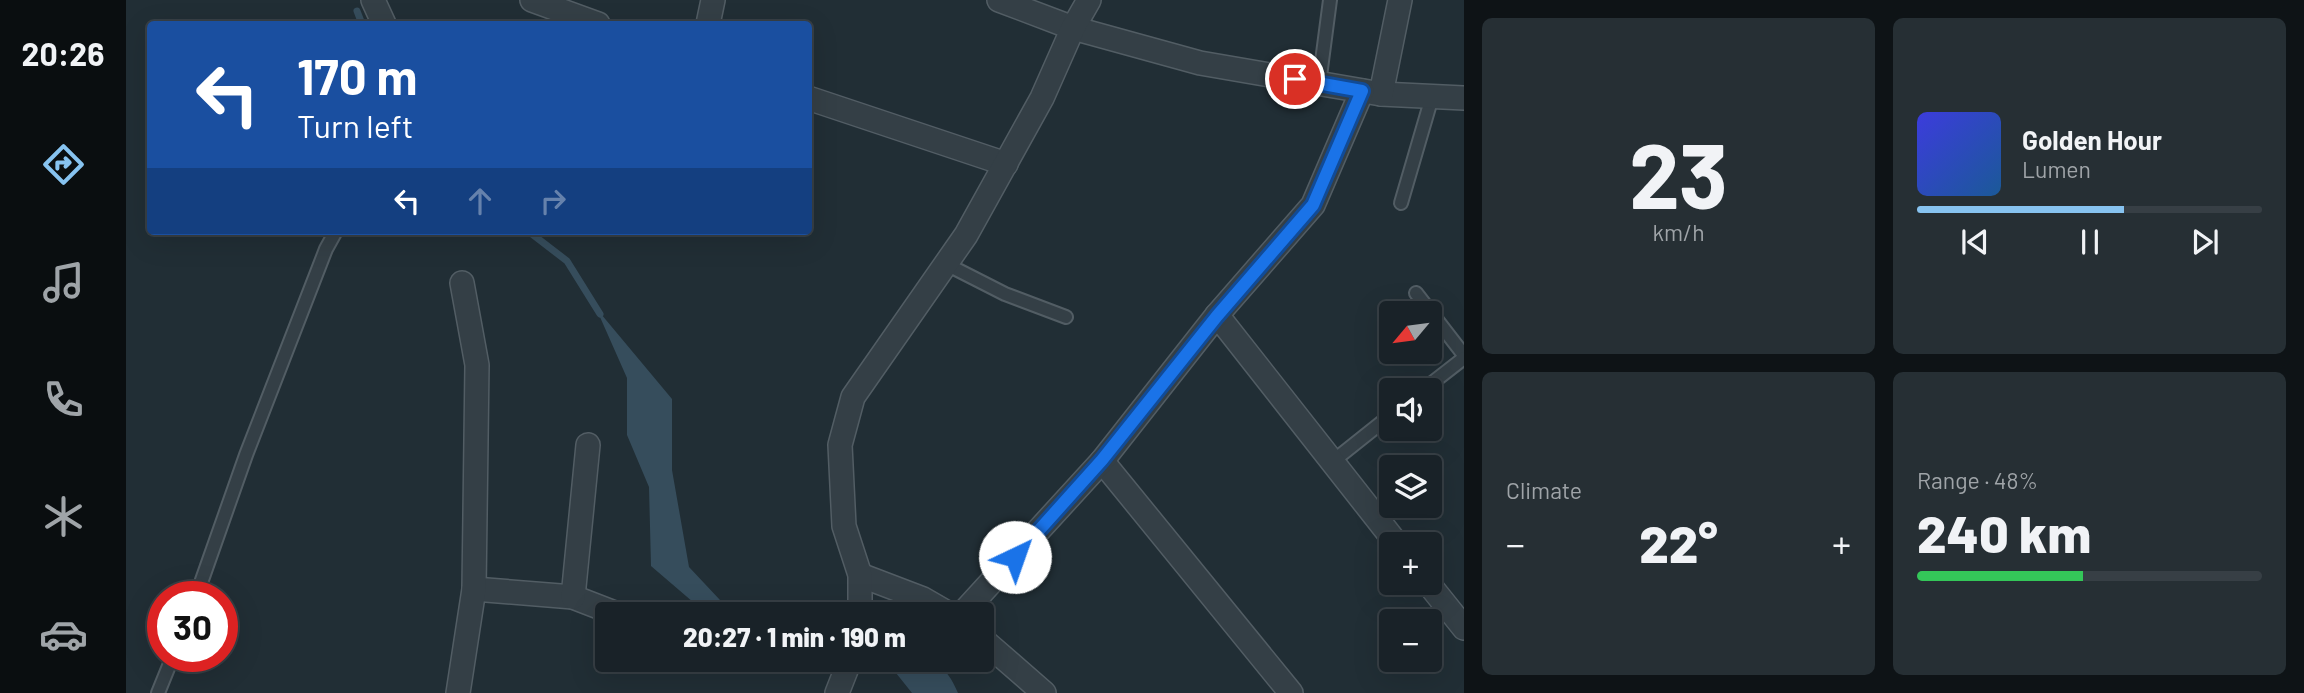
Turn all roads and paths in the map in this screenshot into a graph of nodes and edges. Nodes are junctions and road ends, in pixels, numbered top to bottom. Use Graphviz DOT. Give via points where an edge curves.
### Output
graph roads {
  1 [pos="373,0"];
  2 [pos="532,0"];
  3 [pos="713,0"];
  4 [pos="999,0"];
  5 [pos="1089,0"];
  6 [pos="1330,0"];
  7 [pos="1400,0"];
  8 [pos="383,21"];
  9 [pos="590,21"];
  10 [pos="709,21"];
  11 [pos="1073,28"];
  12 [pos="1319,84"];
  13 [pos="1372,92"];
  14 [pos="1432,97"];
  15 [pos="812,99"];
  16 [pos="1464,99"];
  17 [pos="1006,164"];
  18 [pos="1401,203"];
  19 [pos="334,235"];
  20 [pos="946,264"];
  21 [pos="462,283"];
  22 [pos="1416,293"];
  23 [pos="1217,316"];
  24 [pos="1066,317"];
  25 [pos="1464,356"];
  26 [pos="1437,378"];
  27 [pos="1379,425"];
  28 [pos="588,445"];
  29 [pos="1102,460"];
  30 [pos="1332,462"];
  31 [pos="1387,532"];
  32 [pos="860,575"];
  33 [pos="203,581"];
  34 [pos="474,589"];
  35 [pos="1438,595"];
  36 [pos="573,597"];
  37 [pos="860,602"];
  38 [pos="928,602"];
  39 [pos="973,602"];
  40 [pos="595,606"];
  41 [pos="1464,628"];
  42 [pos="994,649"];
  43 [pos="167,672"];
  44 [pos="846,672"];
  45 [pos="158,693"];
  46 [pos="458,693"];
  47 [pos="837,693"];
  48 [pos="1044,693"];
  49 [pos="1291,693"];
  1 -- 8 [label="street"];
  2 -- 9 [label="street"];
  3 -- 10 [label="street"];
  4 -- 11 [label="street"];
  5 -- 11 [label="street"];
  6 -- 12 [label="lane"];
  7 -- 13 [label="street"];
  11 -- 12 [label="street" via="1200,63"];
  11 -- 17 [label="street"];
  12 -- 13 [label="street"];
  13 -- 14 [label="street"];
  13 -- 23 [label="street" via="1313,205"];
  14 -- 16 [label="street"];
  14 -- 18 [label="lane"];
  15 -- 17 [label="street"];
  17 -- 20 [label="street"];
  19 -- 33 [label="lane" via="251,442"];
  20 -- 24 [label="lane" via="1004,294"];
  20 -- 32 [label="street" via="853,397 840,445 844,526"];
  21 -- 34 [label="street" via="477,365"];
  22 -- 25 [label="lane"];
  23 -- 29 [label="street"];
  23 -- 30 [label="street"];
  25 -- 26 [label="lane"];
  27 -- 30 [label="lane"];
  28 -- 36 [label="street"];
  29 -- 39 [label="street"];
  29 -- 49 [label="street"];
  30 -- 31 [label="street"];
  32 -- 37 [label="street"];
  32 -- 38 [label="street"];
  34 -- 36 [label="street"];
  34 -- 46 [label="street"];
  35 -- 41 [label="street"];
  36 -- 40 [label="street"];
  42 -- 48 [label="street"];
  43 -- 45 [label="lane"];
  44 -- 47 [label="street"];
}
